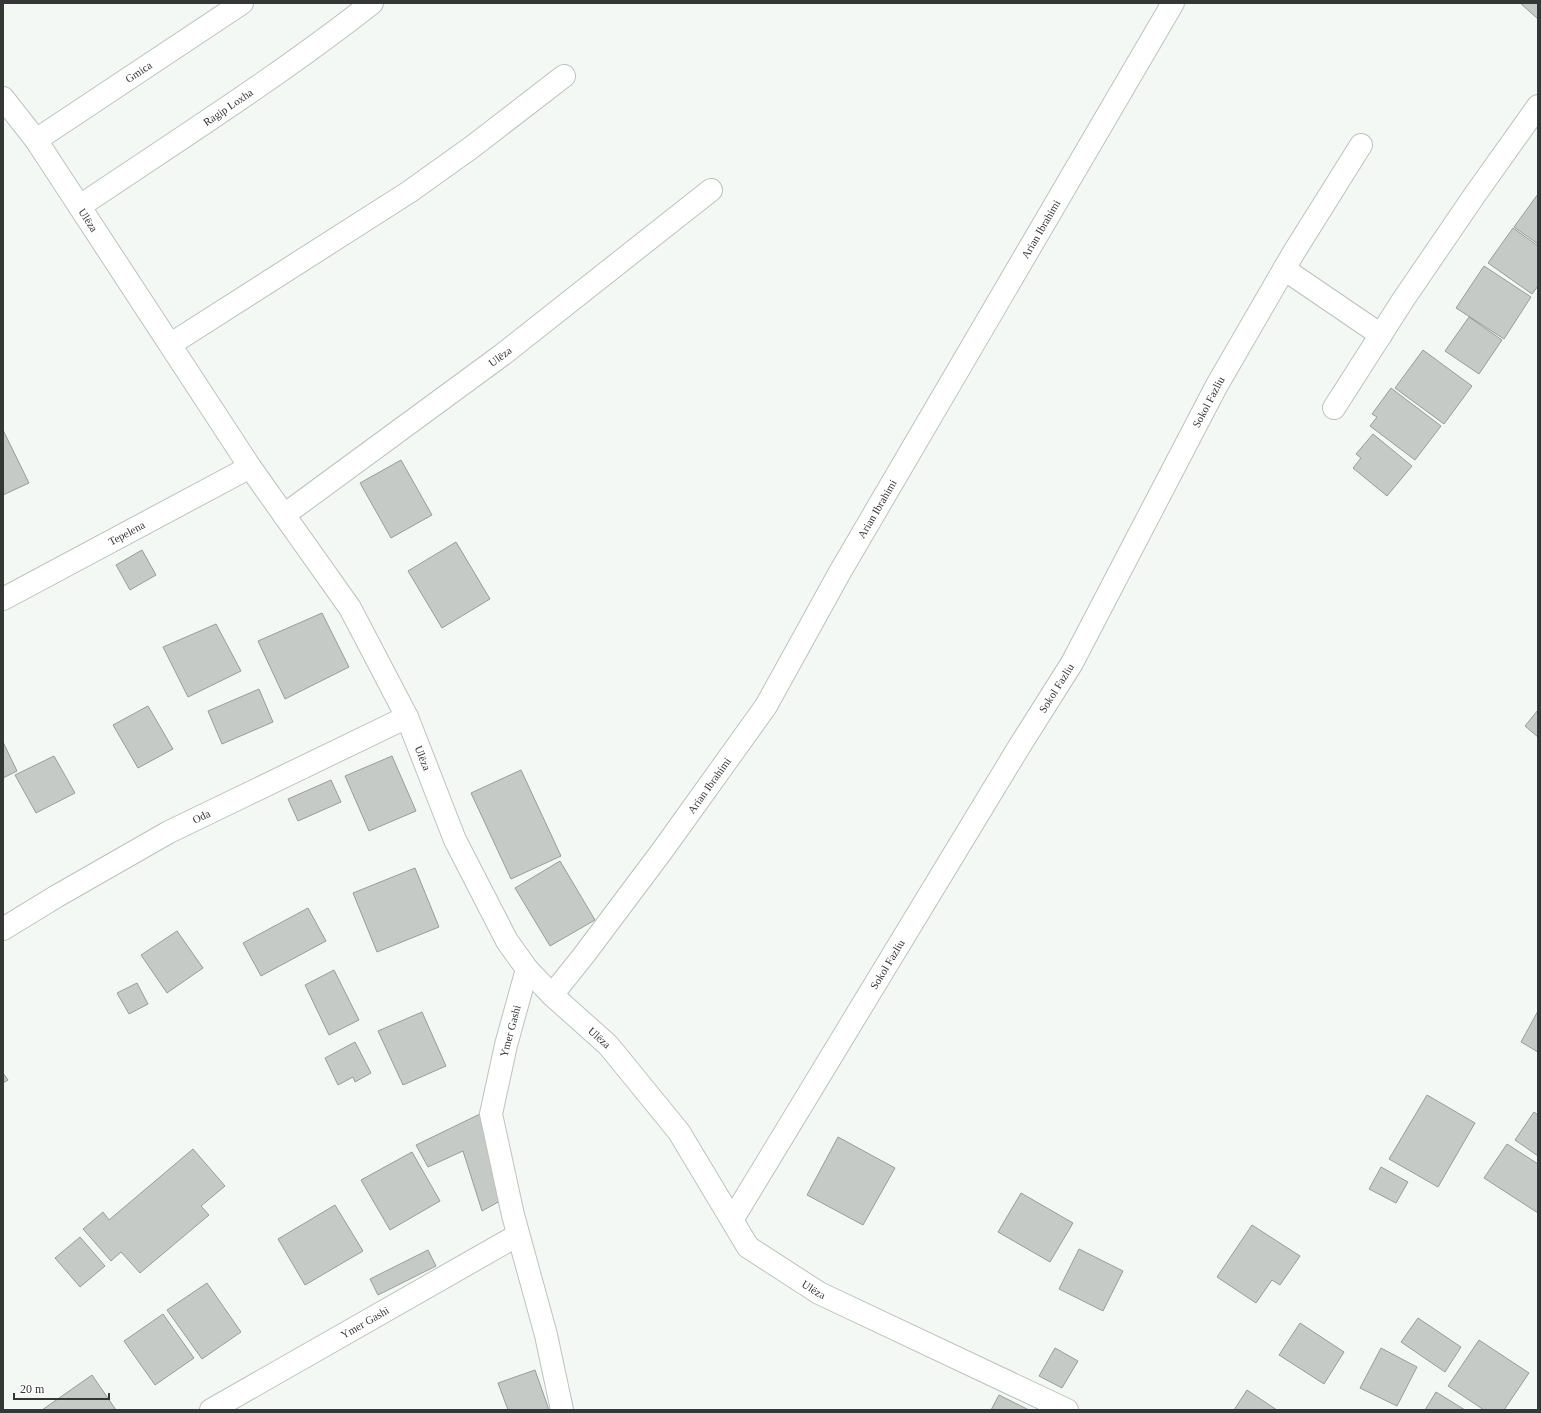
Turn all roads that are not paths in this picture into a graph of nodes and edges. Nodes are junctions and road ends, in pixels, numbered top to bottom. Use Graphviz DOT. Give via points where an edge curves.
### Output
graph roads {
  1 [pos="242,3"];
  2 [pos="372,3"];
  3 [pos="1173,3"];
  4 [pos="564,76"];
  5 [pos="3,98"];
  6 [pos="1538,106"];
  7 [pos="36,140"];
  8 [pos="1361,145"];
  9 [pos="712,190"];
  10 [pos="80,206"];
  11 [pos="1284,269"];
  12 [pos="1381,335"];
  13 [pos="171,344"];
  14 [pos="1334,408"];
  15 [pos="250,467"];
  16 [pos="284,516"];
  17 [pos="3,599"];
  18 [pos="407,717"];
  19 [pos="3,929"];
  20 [pos="527,969"];
  21 [pos="552,995"];
  22 [pos="732,1220"];
  23 [pos="518,1235"];
  24 [pos="211,1410"];
  25 [pos="562,1410"];
  26 [pos="1067,1410"];
  1 -- 7 [label="street, Gmica"];
  2 -- 10 [label="street, Ragip Loxha" via="244,96"];
  3 -- 21 [label="street, Arian Ibrahimi" via="840,572 766,706 662,851"];
  4 -- 13 [label="street" via="409,192"];
  5 -- 7 [label="street, Ulëza"];
  6 -- 12 [label="street"];
  7 -- 10 [label="street, Ulëza"];
  8 -- 11 [label="street, Sokol Fazliu"];
  9 -- 16 [label="street, Ulëza" via="502,356"];
  10 -- 13 [label="street, Ulëza"];
  11 -- 12 [label="street"];
  11 -- 22 [label="street, Sokol Fazliu" via="1217,385 1072,663"];
  12 -- 14 [label="street"];
  13 -- 15 [label="street, Ulëza"];
  15 -- 16 [label="street, Ulëza"];
  15 -- 17 [label="street, Tepelena"];
  16 -- 18 [label="street, Ulëza" via="350,608"];
  18 -- 19 [label="street, Oda" via="169,832"];
  18 -- 20 [label="street, Ulëza" via="455,840 508,941"];
  20 -- 21 [label="street, Ulëza"];
  20 -- 23 [label="street, Ymer Gashi" via="506,1045 491,1114"];
  21 -- 22 [label="street, Ulëza" via="608,1045 680,1132"];
  22 -- 26 [label="street, Ulëza" via="748,1247 819,1293"];
  23 -- 24 [label="street, Ymer Gashi"];
  23 -- 25 [label="street, Ymer Gashi" via="546,1335"];
}
